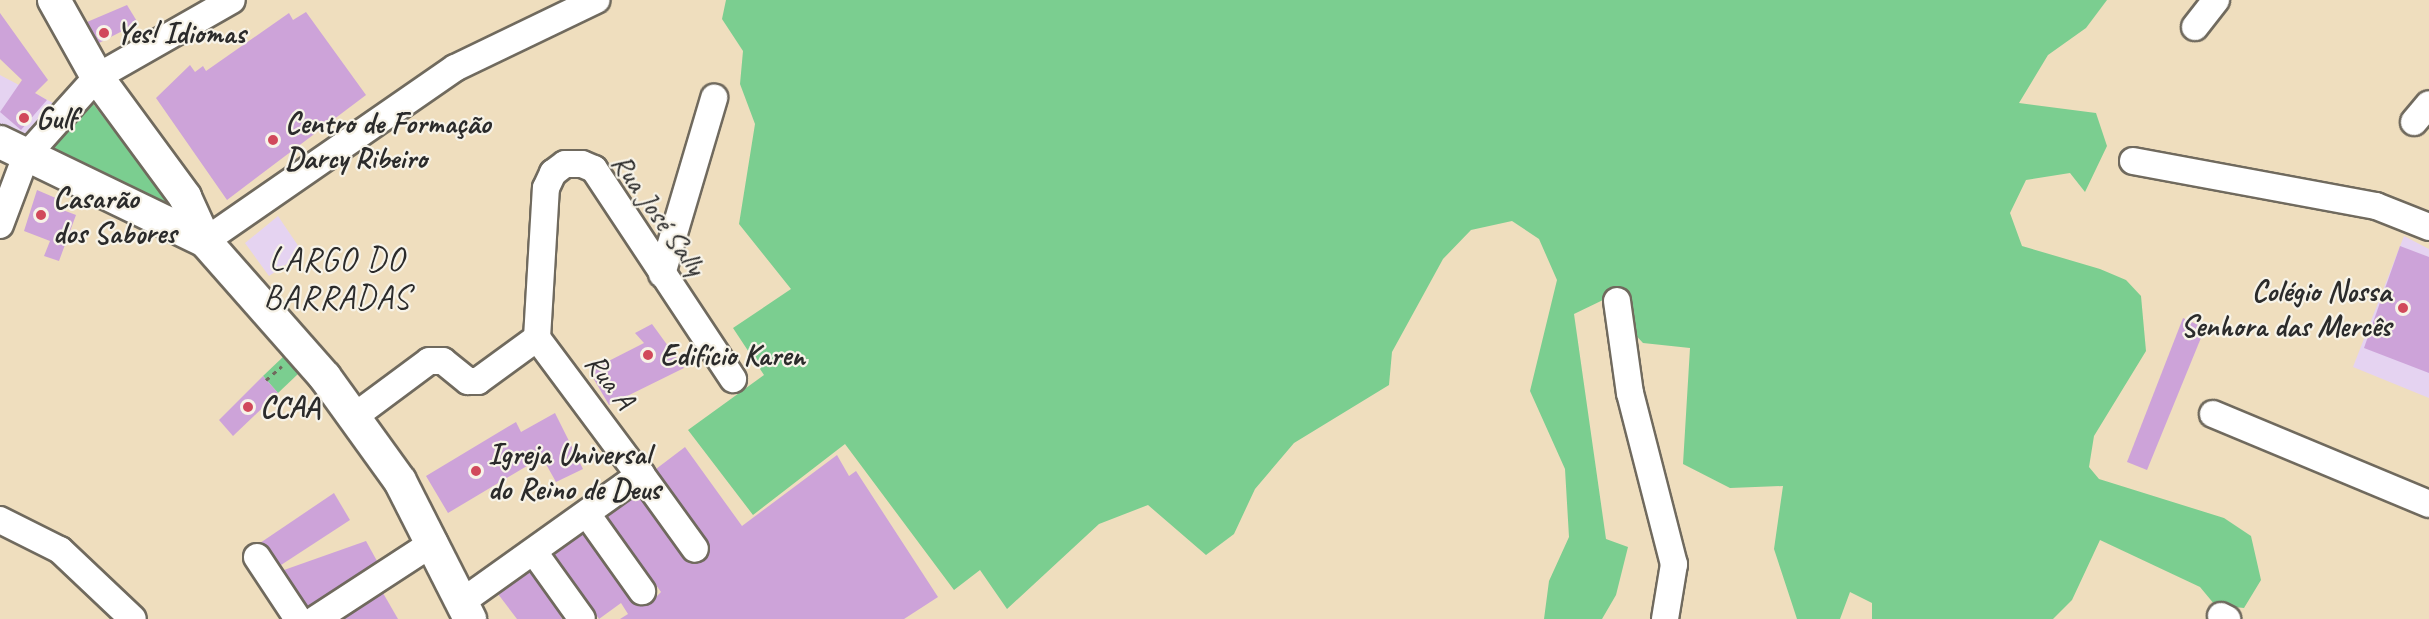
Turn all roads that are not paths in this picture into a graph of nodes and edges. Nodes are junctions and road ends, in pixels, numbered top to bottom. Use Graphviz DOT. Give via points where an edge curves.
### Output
graph roads {
  1 [pos="54,0"];
  2 [pos="232,0"];
  3 [pos="596,0"];
  4 [pos="2216,0"];
  5 [pos="2195,27"];
  6 [pos="98,77"];
  7 [pos="714,98"];
  8 [pos="13,149"];
  9 [pos="2133,161"];
  10 [pos="0,225"];
  11 [pos="2429,227"];
  12 [pos="205,241"];
  13 [pos="662,274"];
  14 [pos="1617,301"];
  15 [pos="537,338"];
  16 [pos="733,379"];
  17 [pos="2213,414"];
  18 [pos="355,416"];
  19 [pos="631,464"];
  20 [pos="2429,504"];
  21 [pos="587,514"];
  22 [pos="0,520"];
  23 [pos="427,547"];
  24 [pos="695,549"];
  25 [pos="534,552"];
  26 [pos="256,557"];
  27 [pos="642,591"];
  28 [pos="460,613"];
  29 [pos="133,619"];
  30 [pos="298,619"];
  31 [pos="316,619"];
  32 [pos="582,619"];
  33 [pos="1665,619"];
  1 -- 6 [label="main road"];
  2 -- 6 [label="street"];
  3 -- 12 [label="street" via="455,68"];
  4 -- 5 [label="street"];
  6 -- 8 [label="street"];
  6 -- 12 [label="main road" via="185,197"];
  7 -- 13 [label="street"];
  8 -- 10 [label="street"];
  8 -- 12 [label="main road"];
  9 -- 11 [label="street" via="2376,206"];
  12 -- 18 [label="main road" via="231,265"];
  13 -- 15 [label="street, Rua José Sally" via="594,169 565,164 553,172 546,188"];
  13 -- 16 [label="street, Rua José Sally"];
  14 -- 33 [label="street" via="1630,393 1674,564"];
  15 -- 18 [label="street" via="478,381 468,381 443,361 429,361"];
  15 -- 19 [label="street, Rua A"];
  17 -- 20 [label="street"];
  18 -- 23 [label="main road" via="400,481"];
  21 -- 24 [label="street" via="641,474"];
  21 -- 25 [label="street"];
  21 -- 27 [label="street"];
  22 -- 29 [label="street" via="60,550"];
  23 -- 28 [label="main road"];
  23 -- 31 [label="street"];
  25 -- 28 [label="street"];
  25 -- 32 [label="street"];
  26 -- 30 [label="street"];
}
